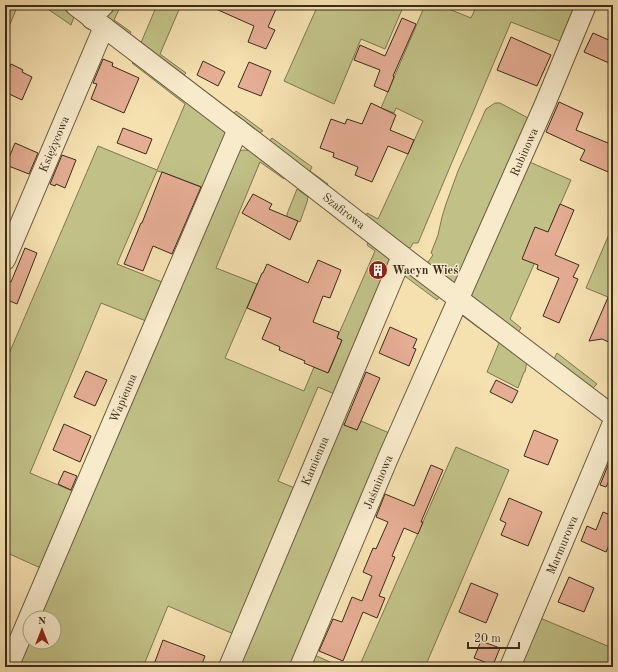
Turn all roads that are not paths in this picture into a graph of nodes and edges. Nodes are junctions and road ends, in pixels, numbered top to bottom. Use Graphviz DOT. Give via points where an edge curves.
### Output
graph roads {
  1 [pos="75,5"];
  2 [pos="586,5"];
  3 [pos="100,17"];
  4 [pos="238,129"];
  5 [pos="402,256"];
  6 [pos="5,260"];
  7 [pos="459,299"];
  8 [pos="613,416"];
  9 [pos="613,423"];
  10 [pos="8,667"];
  11 [pos="229,667"];
  12 [pos="300,667"];
  13 [pos="510,667"];
  1 -- 3 [label="street, Szafirowa"];
  2 -- 7 [label="street, Rubinowa"];
  3 -- 4 [label="street, Szafirowa"];
  3 -- 6 [label="street, Księżycowa"];
  4 -- 5 [label="street, Szafirowa"];
  4 -- 10 [label="street, Wapienna"];
  5 -- 7 [label="street, Szafirowa"];
  5 -- 11 [label="street, Kamienna"];
  7 -- 8 [label="street, Szafirowa"];
  7 -- 12 [label="street, Jaśminowa" via="385,465"];
  9 -- 13 [label="street, Marmurowa"];
}
